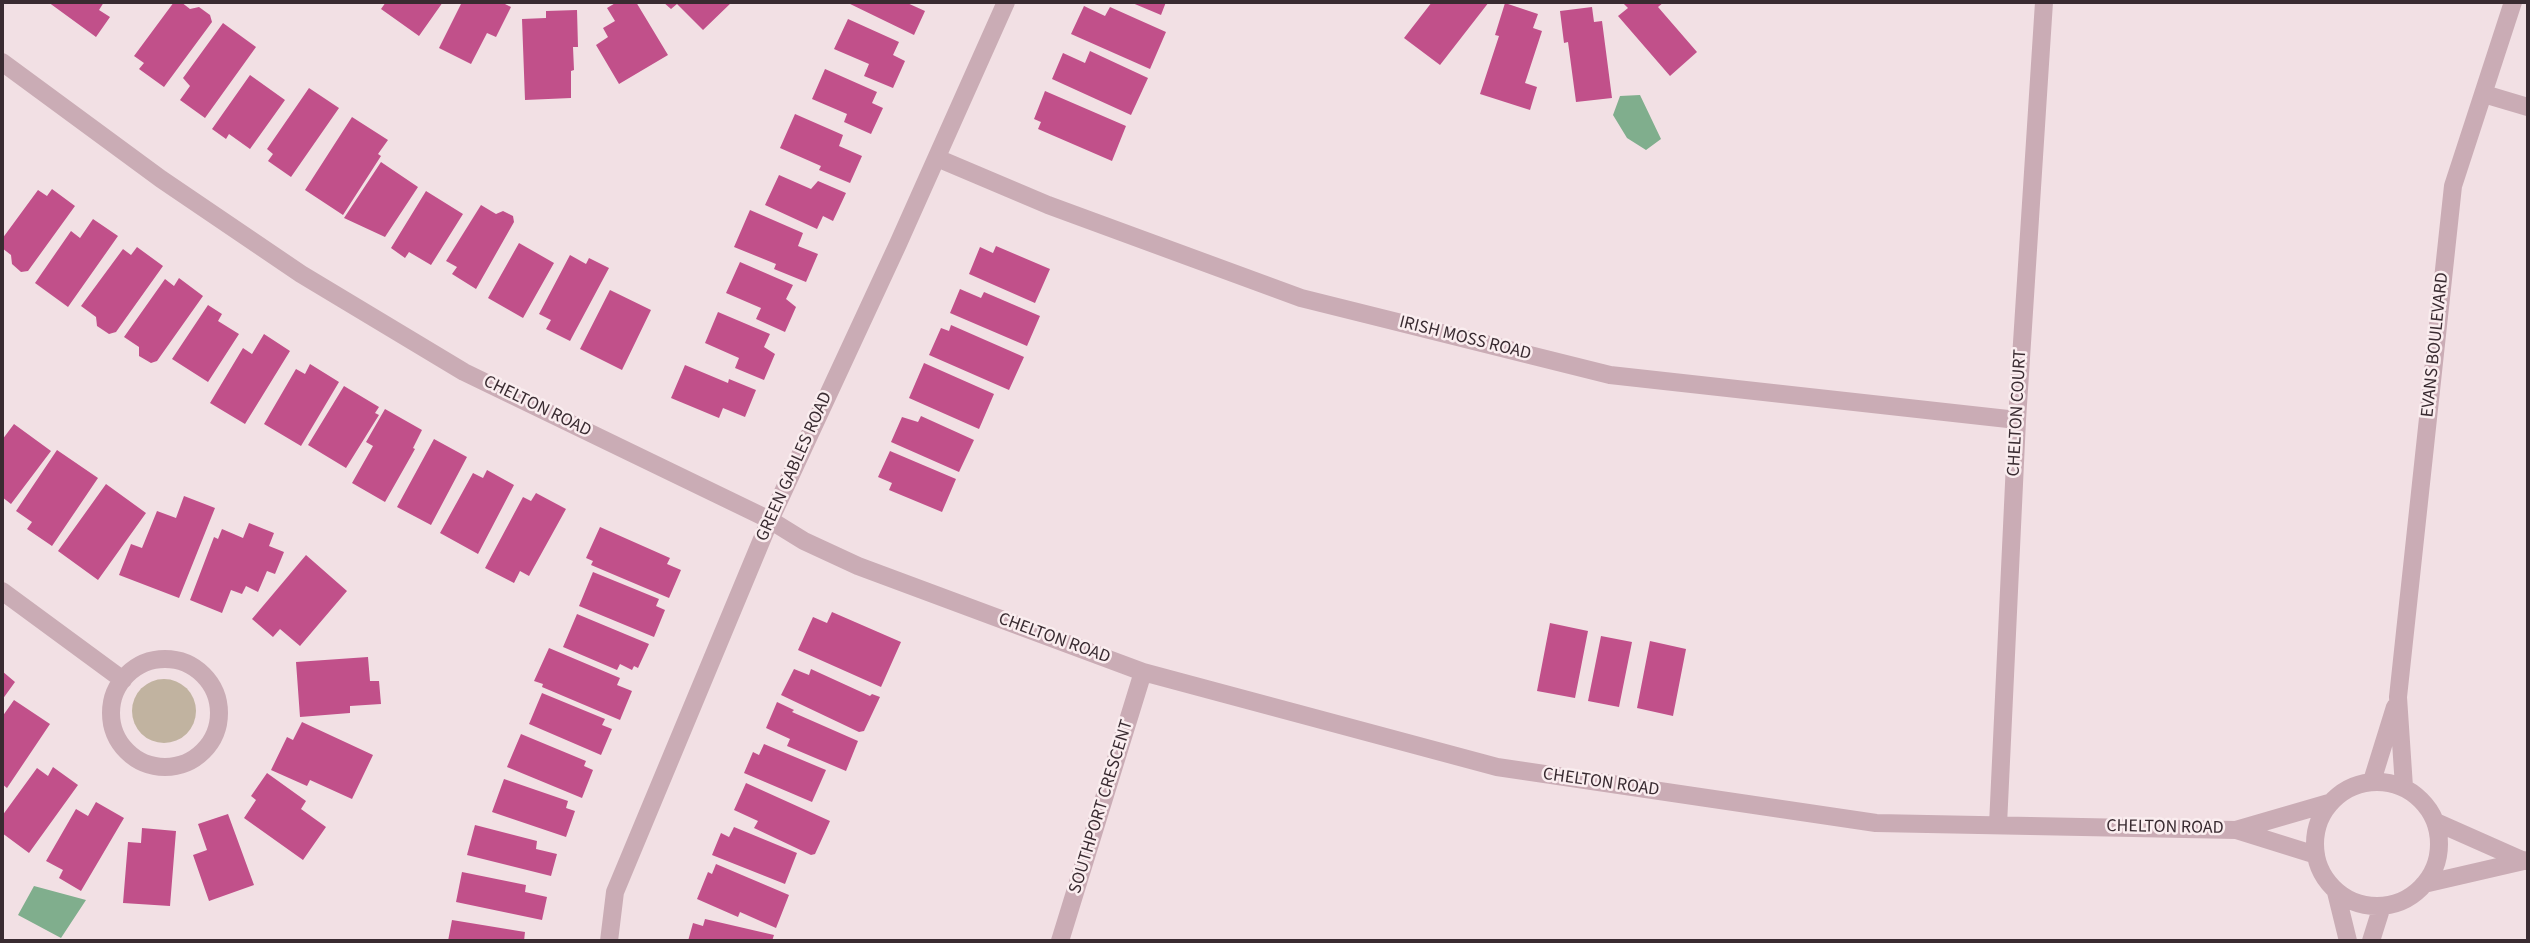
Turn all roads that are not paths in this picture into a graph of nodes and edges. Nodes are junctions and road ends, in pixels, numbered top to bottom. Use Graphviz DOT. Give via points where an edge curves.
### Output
graph roads {
  1 [pos="1006,2"];
  2 [pos="2044,2"];
  3 [pos="2513,2"];
  4 [pos="2,62"];
  5 [pos="2484,94"];
  6 [pos="2528,107"];
  7 [pos="937,158"];
  8 [pos="2017,419"];
  9 [pos="770,520"];
  10 [pos="2,591"];
  11 [pos="1143,672"];
  12 [pos="123,680"];
  13 [pos="2398,697"];
  14 [pos="2372,781"];
  15 [pos="2404,787"];
  16 [pos="2329,803"];
  17 [pos="2436,822"];
  18 [pos="1998,825"];
  19 [pos="2236,830"];
  20 [pos="2316,855"];
  21 [pos="2526,861"];
  22 [pos="2424,884"];
  23 [pos="2336,892"];
  24 [pos="2382,906"];
  25 [pos="609,941"];
  26 [pos="1060,941"];
  27 [pos="2348,941"];
  28 [pos="2371,941"];
  1 -- 7 [label="street, GREEN GABLES ROAD"];
  2 -- 8 [label="street, CHELTON COURT"];
  3 -- 5 [label="street, EVANS BOULEVARD"];
  4 -- 9 [label="street, CHELTON ROAD" via="268,252 464,372"];
  5 -- 6 [label="street"];
  5 -- 13 [label="street, EVANS BOULEVARD" via="2453,186"];
  7 -- 8 [label="street, IRISH MOSS ROAD" via="1048,205 1301,298 1610,375"];
  7 -- 9 [label="street, GREEN GABLES ROAD"];
  8 -- 18 [label="street, CHELTON COURT"];
  9 -- 11 [label="street, CHELTON ROAD" via="858,566"];
  9 -- 25 [label="street, GREEN GABLES ROAD" via="615,892"];
  10 -- 12 [label="street"];
  11 -- 18 [label="street, CHELTON ROAD" via="1497,767 1876,823"];
  11 -- 26 [label="street, SOUTHPORT CRESCENT"];
  12 -- 12 [label="street" via="114,695 113,729 134,758 166,768 184,765 211,742 219,707 209,682 189,664 153,660 136,667"];
  13 -- 14 [label="street, EVANS BOULEVARD"];
  13 -- 15 [label="street, EVANS BOULEVARD"];
  14 -- 15 [label="street"];
  14 -- 16 [label="street" via="2341,792"];
  15 -- 17 [label="street" via="2428,808"];
  16 -- 19 [label="street, CHELTON ROAD"];
  16 -- 20 [label="street" via="2315,833"];
  17 -- 21 [label="street"];
  17 -- 22 [label="street" via="2438,855"];
  18 -- 19 [label="street, CHELTON ROAD"];
  19 -- 20 [label="street, CHELTON ROAD"];
  20 -- 23 [label="street"];
  21 -- 22 [label="street"];
  22 -- 24 [label="street" via="2398,903"];
  23 -- 24 [label="street" via="2350,901"];
  23 -- 27 [label="street"];
  24 -- 28 [label="street"];
}
